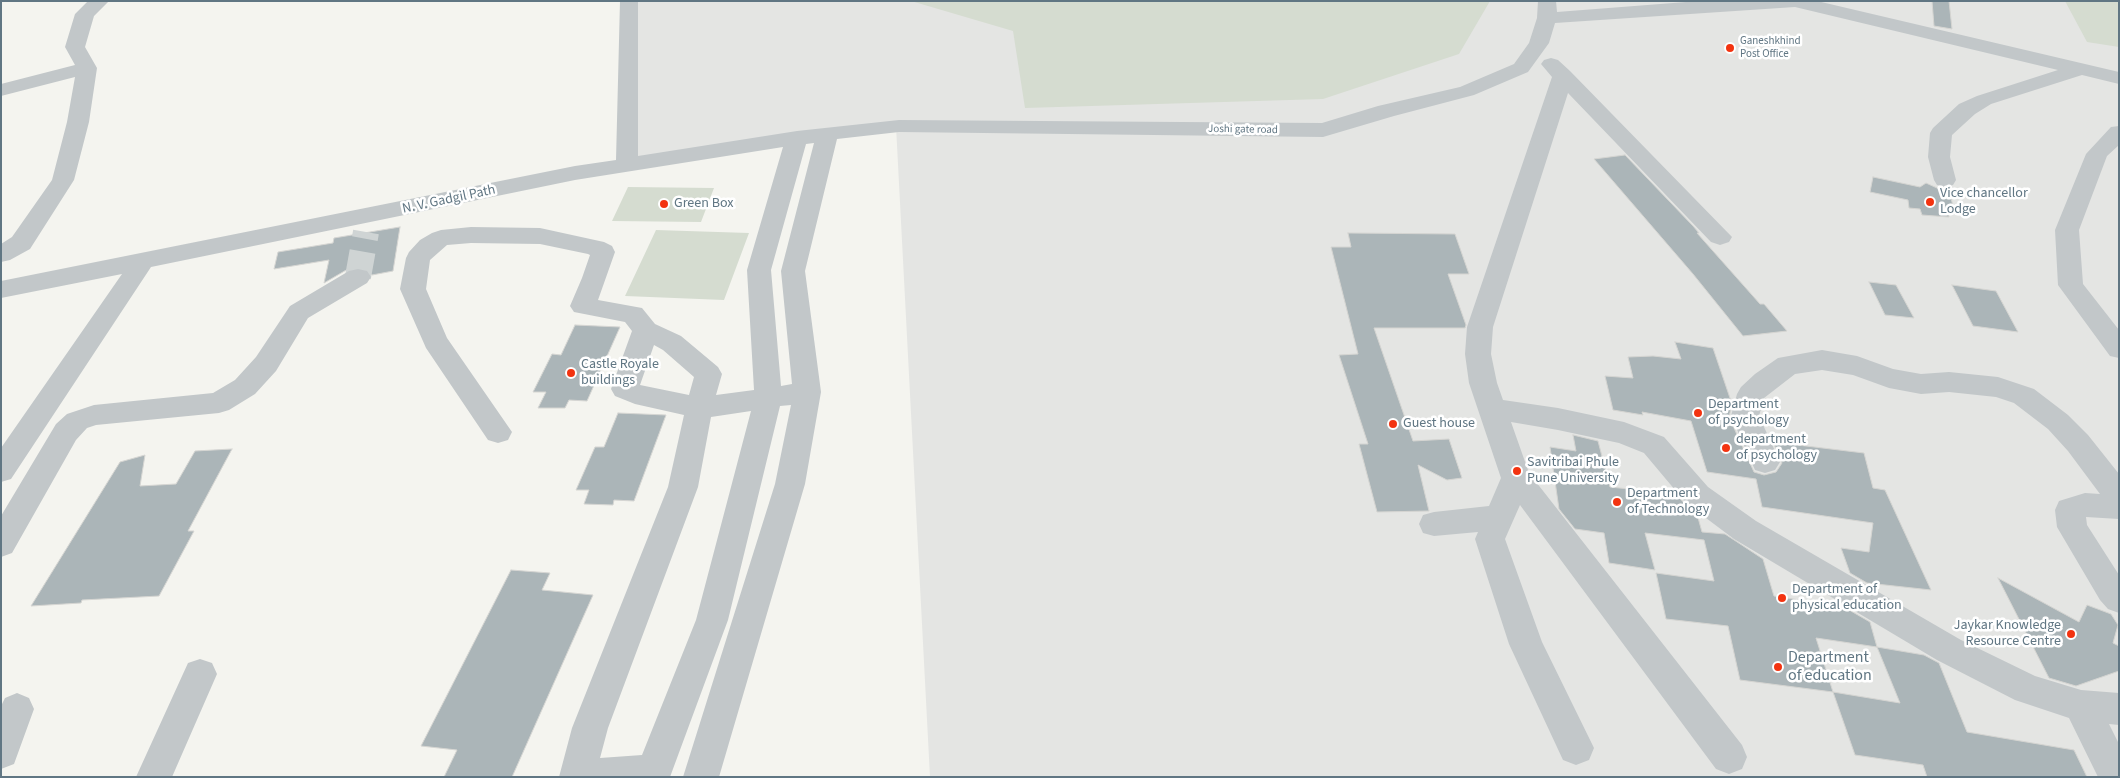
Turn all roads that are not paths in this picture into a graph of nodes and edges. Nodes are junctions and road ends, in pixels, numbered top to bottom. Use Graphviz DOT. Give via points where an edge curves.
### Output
graph roads {
  1 [pos="100,1"];
  2 [pos="629,1"];
  3 [pos="1793,1"];
  4 [pos="1846,8"];
  5 [pos="1547,10"];
  6 [pos="1534,49"];
  7 [pos="87,68"];
  8 [pos="2081,70"];
  9 [pos="1563,75"];
  10 [pos="2119,78"];
  11 [pos="1,90"];
  12 [pos="899,126"];
  13 [pos="2119,132"];
  14 [pos="827,134"];
  15 [pos="797,138"];
  16 [pos="627,165"];
  17 [pos="1945,180"];
  18 [pos="1720,236"];
  19 [pos="1,254"];
  20 [pos="144,261"];
  21 [pos="358,277"];
  22 [pos="1,290"];
  23 [pos="646,330"];
  24 [pos="2119,349"];
  25 [pos="807,392"];
  26 [pos="768,398"];
  27 [pos="699,408"];
  28 [pos="1492,409"];
  29 [pos="498,432"];
  30 [pos="1765,462"];
  31 [pos="1,471"];
  32 [pos="1516,478"];
  33 [pos="2119,496"];
  34 [pos="2119,507"];
  35 [pos="1499,517"];
  36 [pos="1434,524"];
  37 [pos="1,544"];
  38 [pos="2119,599"];
  39 [pos="200,674"];
  40 [pos="2081,706"];
  41 [pos="2119,708"];
  42 [pos="17,709"];
  43 [pos="1576,748"];
  44 [pos="1,752"];
  45 [pos="1728,757"];
  46 [pos="652,774"];
  47 [pos="577,776"];
  48 [pos="154,777"];
  49 [pos="701,777"];
  50 [pos="2118,777"];
  1 -- 7 [label="street" via="85,14 75,47"];
  2 -- 16 [label="street"];
  3 -- 4 [label="street"];
  3 -- 5 [label="street" via="1679,8"];
  4 -- 8 [label="street"];
  5 -- 6 [label="street, Joshi gate road" via="1539,43"];
  6 -- 9 [label="street"];
  6 -- 12 [label="street, Joshi gate road" via="1521,68 1466,91 1323,130"];
  7 -- 11 [label="street"];
  7 -- 19 [label="street" via="78,122 63,180 21,243"];
  8 -- 10 [label="street"];
  8 -- 17 [label="street" via="1984,100 1967,109 1941,134 1939,157"];
  9 -- 18 [label="street"];
  9 -- 28 [label="street" via="1480,327 1478,354"];
  12 -- 14 [label="street, N. V. Gadgil Path"];
  13 -- 24 [label="street" via="2097,154 2068,230 2071,285"];
  14 -- 15 [label="street, N. V. Gadgil Path"];
  14 -- 25 [label="street" via="793,271"];
  15 -- 16 [label="street, N. V. Gadgil Path"];
  15 -- 26 [label="street" via="759,270"];
  16 -- 20 [label="street, N. V. Gadgil Path" via="575,173 367,225"];
  20 -- 22 [label="street, N. V. Gadgil Path"];
  20 -- 31 [label="street"];
  21 -- 37 [label="street" via="299,312 256,376 245,388 219,403 94,415 77,421 66,432"];
  23 -- 27 [label="street" via="672,343 708,374"];
  23 -- 27 [label="street" via="625,389"];
  23 -- 29 [label="street" via="633,314 583,306 603,252 595,248 540,236 471,235 441,238 429,246 418,258 413,289 435,341"];
  25 -- 26 [label="street"];
  25 -- 49 [label="street" via="790,484"];
  26 -- 27 [label="street"];
  26 -- 46 [label="street" via="712,620"];
  27 -- 47 [label="street" via="683,487 590,728"];
  28 -- 32 [label="street"];
  28 -- 40 [label="street" via="1558,418 1624,433 1654,445 1698,495 1795,561 1949,650 2027,690"];
  30 -- 33 [label="street" via="1745,416 1751,394 1788,365 1822,360 1921,384 1949,382 1998,387 2024,396 2078,442"];
  32 -- 35 [label="street"];
  32 -- 45 [label="street"];
  34 -- 38 [label="street" via="2085,505 2070,510 2072,527 2110,590"];
  35 -- 36 [label="street"];
  35 -- 43 [label="street" via="1490,539 1526,644"];
  39 -- 48 [label="street"];
  40 -- 41 [label="street"];
  40 -- 50 [label="street"];
  42 -- 44 [label="street"];
  46 -- 47 [label="street"];
}
